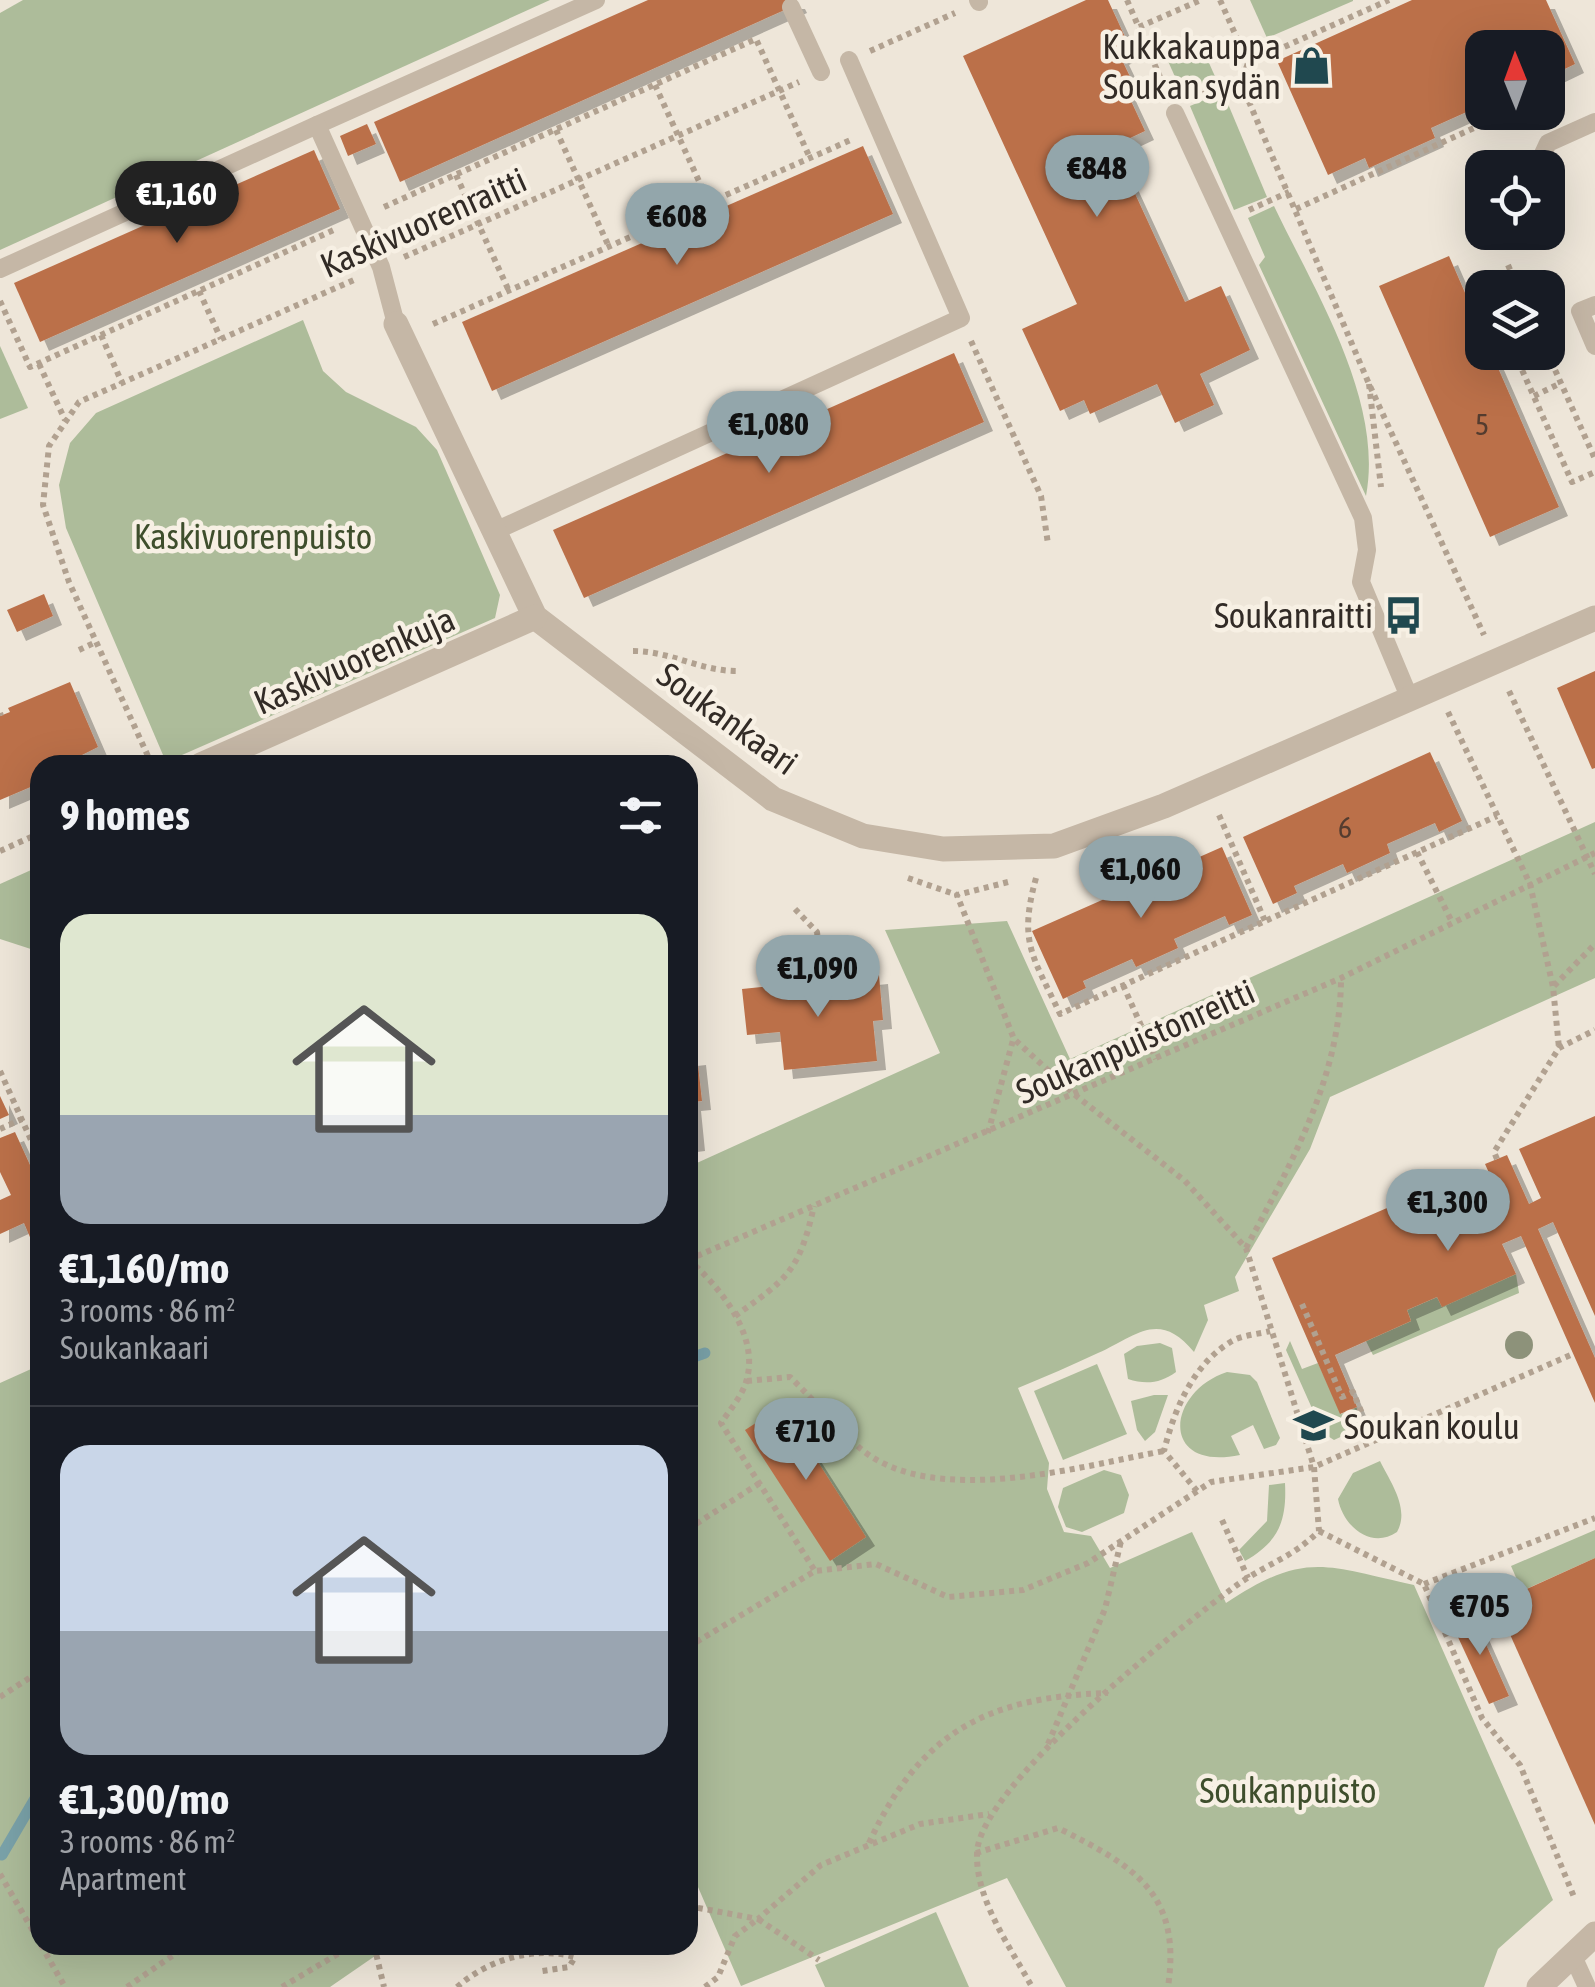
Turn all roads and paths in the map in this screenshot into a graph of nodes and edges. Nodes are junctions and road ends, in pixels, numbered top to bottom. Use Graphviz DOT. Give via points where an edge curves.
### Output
graph roads {
  1 [pos="596,0"];
  2 [pos="1127,0"];
  3 [pos="1201,0"];
  4 [pos="1220,0"];
  5 [pos="1389,0"];
  6 [pos="978,1"];
  7 [pos="1374,3"];
  8 [pos="791,7"];
  9 [pos="1139,27"];
  10 [pos="756,39"];
  11 [pos="849,60"];
  12 [pos="1248,63"];
  13 [pos="821,72"];
  14 [pos="1244,76"];
  15 [pos="655,85"];
  16 [pos="781,90"];
  17 [pos="1174,110"];
  18 [pos="1595,122"];
  19 [pos="318,125"];
  20 [pos="878,128"];
  21 [pos="556,130"];
  22 [pos="1469,130"];
  23 [pos="678,135"];
  24 [pos="1545,150"];
  25 [pos="810,158"];
  26 [pos="456,174"];
  27 [pos="578,179"];
  28 [pos="1289,192"];
  29 [pos="709,203"];
  30 [pos="1296,209"];
  31 [pos="1247,211"];
  32 [pos="478,224"];
  33 [pos="609,247"];
  34 [pos="404,257"];
  35 [pos="1508,266"];
  36 [pos="382,267"];
  37 [pos="0,268"];
  38 [pos="1510,270"];
  39 [pos="411,274"];
  40 [pos="509,290"];
  41 [pos="199,291"];
  42 [pos="1595,305"];
  43 [pos="426,307"];
  44 [pos="961,318"];
  45 [pos="396,324"];
  46 [pos="433,324"];
  47 [pos="101,336"];
  48 [pos="222,339"];
  49 [pos="441,342"];
  50 [pos="1595,346"];
  51 [pos="39,363"];
  52 [pos="1522,370"];
  53 [pos="1555,370"];
  54 [pos="122,383"];
  55 [pos="1561,383"];
  56 [pos="1534,396"];
  57 [pos="66,422"];
  58 [pos="1595,459"];
  59 [pos="1595,472"];
  60 [pos="495,531"];
  61 [pos="1048,544"];
  62 [pos="535,617"];
  63 [pos="1595,618"];
  64 [pos="1484,636"];
  65 [pos="96,642"];
  66 [pos="79,650"];
  67 [pos="642,663"];
  68 [pos="737,670"];
  69 [pos="1509,691"];
  70 [pos="1410,699"];
  71 [pos="1446,708"];
  72 [pos="147,755"];
  73 [pos="224,755"];
  74 [pos="1216,810"];
  75 [pos="1497,816"];
  76 [pos="30,838"];
  77 [pos="0,851"];
  78 [pos="1417,852"];
  79 [pos="1592,855"];
  80 [pos="1595,874"];
  81 [pos="908,878"];
  82 [pos="1036,878"];
  83 [pos="1010,881"];
  84 [pos="1530,884"];
  85 [pos="957,895"];
  86 [pos="795,909"];
  87 [pos="1264,921"];
  88 [pos="1452,922"];
  89 [pos="1595,944"];
  90 [pos="1341,978"];
  91 [pos="823,981"];
  92 [pos="1123,985"];
  93 [pos="1553,986"];
  94 [pos="1595,1030"];
  95 [pos="1014,1039"];
  96 [pos="1559,1048"];
  97 [pos="1156,1059"];
  98 [pos="0,1071"];
  99 [pos="1074,1095"];
  100 [pos="22,1119"];
  101 [pos="0,1129"];
  102 [pos="988,1133"];
  103 [pos="30,1137"];
  104 [pos="1496,1160"];
  105 [pos="814,1206"];
  106 [pos="1246,1248"];
  107 [pos="698,1255"];
  108 [pos="698,1268"];
  109 [pos="1302,1304"];
  110 [pos="735,1316"];
  111 [pos="1270,1331"];
  112 [pos="1573,1354"];
  113 [pos="747,1382"];
  114 [pos="1374,1442"];
  115 [pos="1164,1452"];
  116 [pos="1314,1467"];
  117 [pos="760,1484"];
  118 [pos="1197,1491"];
  119 [pos="1595,1518"];
  120 [pos="1222,1520"];
  121 [pos="698,1522"];
  122 [pos="1318,1531"];
  123 [pos="1121,1541"];
  124 [pos="814,1570"];
  125 [pos="1248,1578"];
  126 [pos="1424,1584"];
  127 [pos="698,1640"];
  128 [pos="30,1678"];
  129 [pos="1108,1693"];
  130 [pos="1069,1694"];
  131 [pos="0,1698"];
  132 [pos="1048,1745"];
  133 [pos="989,1814"];
  134 [pos="868,1844"];
  135 [pos="976,1853"];
  136 [pos="0,1874"];
  137 [pos="1574,1897"];
  138 [pos="698,1908"];
  139 [pos="758,1919"];
  140 [pos="30,1925"];
  141 [pos="1595,1934"];
  142 [pos="1572,1954"];
  143 [pos="47,1955"];
  144 [pos="174,1955"];
  145 [pos="336,1955"];
  146 [pos="376,1955"];
  147 [pos="527,1955"];
  148 [pos="565,1955"];
  149 [pos="818,1960"];
  150 [pos="542,1972"];
  151 [pos="66,1987"];
  152 [pos="128,1987"];
  153 [pos="282,1987"];
  154 [pos="384,1987"];
  155 [pos="457,1987"];
  156 [pos="704,1987"];
  157 [pos="1032,1987"];
  158 [pos="1168,1987"];
  159 [pos="1539,1987"];
  160 [pos="1587,1987"];
  1 -- 19 [label="lane"];
  2 -- 9 [label="path"];
  3 -- 9 [label="path"];
  4 -- 12 [label="path"];
  5 -- 7 [label="path"];
  6 -- 11 [label="path"];
  7 -- 12 [label="path"];
  8 -- 13 [label="lane"];
  9 -- 17 [label="path"];
  10 -- 16 [label="path"];
  11 -- 20 [label="lane"];
  12 -- 14 [label="path"];
  13 -- 16 [label="path, Kaskivuorenraitti"];
  14 -- 17 [label="path"];
  14 -- 28 [label="path" via="1241,83"];
  15 -- 23 [label="path"];
  16 -- 23 [label="path, Kaskivuorenraitti"];
  16 -- 25 [label="path"];
  17 -- 70 [label="lane" via="1363,518 1367,550 1360,582"];
  18 -- 24 [label="lane"];
  19 -- 36 [label="lane"];
  19 -- 37 [label="lane"];
  20 -- 25 [label="path"];
  20 -- 44 [label="lane"];
  21 -- 27 [label="path"];
  22 -- 30 [label="path"];
  23 -- 27 [label="path, Kaskivuorenraitti"];
  23 -- 29 [label="path"];
  25 -- 29 [label="path"];
  26 -- 32 [label="path"];
  27 -- 32 [label="path, Kaskivuorenraitti"];
  27 -- 33 [label="path"];
  28 -- 30 [label="path"];
  28 -- 31 [label="path"];
  29 -- 33 [label="path"];
  30 -- 64 [label="path"];
  32 -- 34 [label="path, Kaskivuorenraitti"];
  32 -- 40 [label="path"];
  33 -- 40 [label="path"];
  34 -- 36 [label="path, Kaskivuorenraitti"];
  34 -- 39 [label="path"];
  35 -- 38 [label="path"];
  36 -- 45 [label="lane"];
  36 -- 48 [label="path, Kaskivuorenraitti"];
  40 -- 46 [label="path"];
  41 -- 48 [label="path"];
  42 -- 50 [label="lane" via="1580,312"];
  43 -- 46 [label="path"];
  44 -- 60 [label="lane"];
  44 -- 61 [label="path" via="1042,496"];
  45 -- 60 [label="street, Soukankaari"];
  46 -- 49 [label="path"];
  47 -- 54 [label="path"];
  48 -- 54 [label="path, Kaskivuorenraitti"];
  51 -- 57 [label="path"];
  52 -- 56 [label="path"];
  53 -- 55 [label="path"];
  54 -- 57 [label="path, Kaskivuorenraitti" via="79,402"];
  55 -- 56 [label="path"];
  55 -- 58 [label="path"];
  56 -- 59 [label="path" via="1572,482"];
  57 -- 65 [label="path, Kaskivuorenraitti" via="49,446 44,505"];
  60 -- 62 [label="street, Soukankaari"];
  62 -- 70 [label="street, Soukankaari" via="773,799 863,836 943,849 1024,849 1098,832"];
  62 -- 73 [label="street, Kaskivuorenkuja"];
  63 -- 70 [label="street, Soukankaari"];
  65 -- 66 [label="path"];
  65 -- 72 [label="path, Kaskivuorenraitti"];
  67 -- 68 [label="path" via="627,652 660,652 713,671"];
  69 -- 79 [label="path"];
  71 -- 75 [label="path"];
  74 -- 87 [label="path"];
  75 -- 78 [label="path"];
  75 -- 84 [label="path"];
  76 -- 77 [label="path"];
  78 -- 87 [label="path"];
  78 -- 88 [label="path"];
  79 -- 80 [label="path"];
  79 -- 84 [label="path, Soukanpuistonreitti"];
  81 -- 85 [label="path"];
  82 -- 92 [label="path" via="1025,928 1028,946 1060,1014"];
  83 -- 85 [label="path"];
  84 -- 88 [label="path, Soukanpuistonreitti"];
  84 -- 93 [label="path"];
  85 -- 95 [label="path"];
  86 -- 91 [label="path" via="817,932"];
  87 -- 92 [label="path"];
  88 -- 90 [label="path, Soukanpuistonreitti"];
  89 -- 93 [label="path"];
  90 -- 97 [label="path, Soukanpuistonreitti"];
  90 -- 106 [label="path" via="1341,1015 1305,1138"];
  92 -- 97 [label="path"];
  93 -- 96 [label="path"];
  94 -- 96 [label="path"];
  95 -- 99 [label="path"];
  95 -- 102 [label="path"];
  96 -- 104 [label="path" via="1494,1152"];
  97 -- 99 [label="path, Soukanpuistonreitti"];
  98 -- 100 [label="path"];
  99 -- 102 [label="path, Soukanpuistonreitti"];
  99 -- 106 [label="path" via="1185,1182"];
  100 -- 101 [label="path"];
  100 -- 103 [label="path"];
  102 -- 105 [label="path, Soukanpuistonreitti"];
  105 -- 107 [label="path, Soukanpuistonreitti"];
  105 -- 110 [label="path" via="803,1253 786,1280"];
  106 -- 111 [label="path"];
  108 -- 110 [label="path"];
  109 -- 114 [label="path" via="1342,1396 1353,1392"];
  110 -- 113 [label="path" via="746,1348"];
  111 -- 115 [label="path" via="1233,1340 1194,1376 1173,1414"];
  111 -- 116 [label="path"];
  112 -- 114 [label="path"];
  113 -- 115 [label="path" via="790,1377 864,1451 906,1471 1024,1480"];
  113 -- 117 [label="path" via="721,1423"];
  114 -- 116 [label="path"];
  115 -- 118 [label="path"];
  116 -- 118 [label="path" via="1211,1482"];
  116 -- 122 [label="path"];
  117 -- 121 [label="path"];
  117 -- 124 [label="path"];
  118 -- 123 [label="path"];
  119 -- 126 [label="path"];
  120 -- 125 [label="path"];
  122 -- 125 [label="path" via="1296,1554"];
  122 -- 126 [label="path"];
  123 -- 124 [label="path" via="1023,1590 948,1597 876,1564"];
  123 -- 130 [label="path" via="1104,1609"];
  124 -- 127 [label="path"];
  125 -- 129 [label="path"];
  126 -- 137 [label="path" via="1482,1718 1520,1765"];
  128 -- 131 [label="path"];
  129 -- 130 [label="path"];
  129 -- 132 [label="path"];
  130 -- 132 [label="path"];
  130 -- 134 [label="path" via="1012,1708 934,1744 886,1804"];
  132 -- 133 [label="path"];
  133 -- 134 [label="path" via="920,1824"];
  133 -- 135 [label="path"];
  134 -- 139 [label="path" via="821,1865"];
  135 -- 157 [label="path" via="987,1902"];
  135 -- 158 [label="path" via="1058,1828 1122,1860 1164,1904 1173,1955"];
  136 -- 140 [label="path"];
  138 -- 139 [label="path"];
  139 -- 149 [label="path"];
  139 -- 156 [label="path" via="735,1936 718,1977"];
  141 -- 142 [label="street"];
  142 -- 159 [label="street"];
  142 -- 160 [label="lane"];
  143 -- 151 [label="path"];
  144 -- 152 [label="path"];
  145 -- 153 [label="path"];
  146 -- 154 [label="path"];
  147 -- 155 [label="path" via="501,1961"];
  148 -- 150 [label="path" via="575,1958 569,1967"];
}
